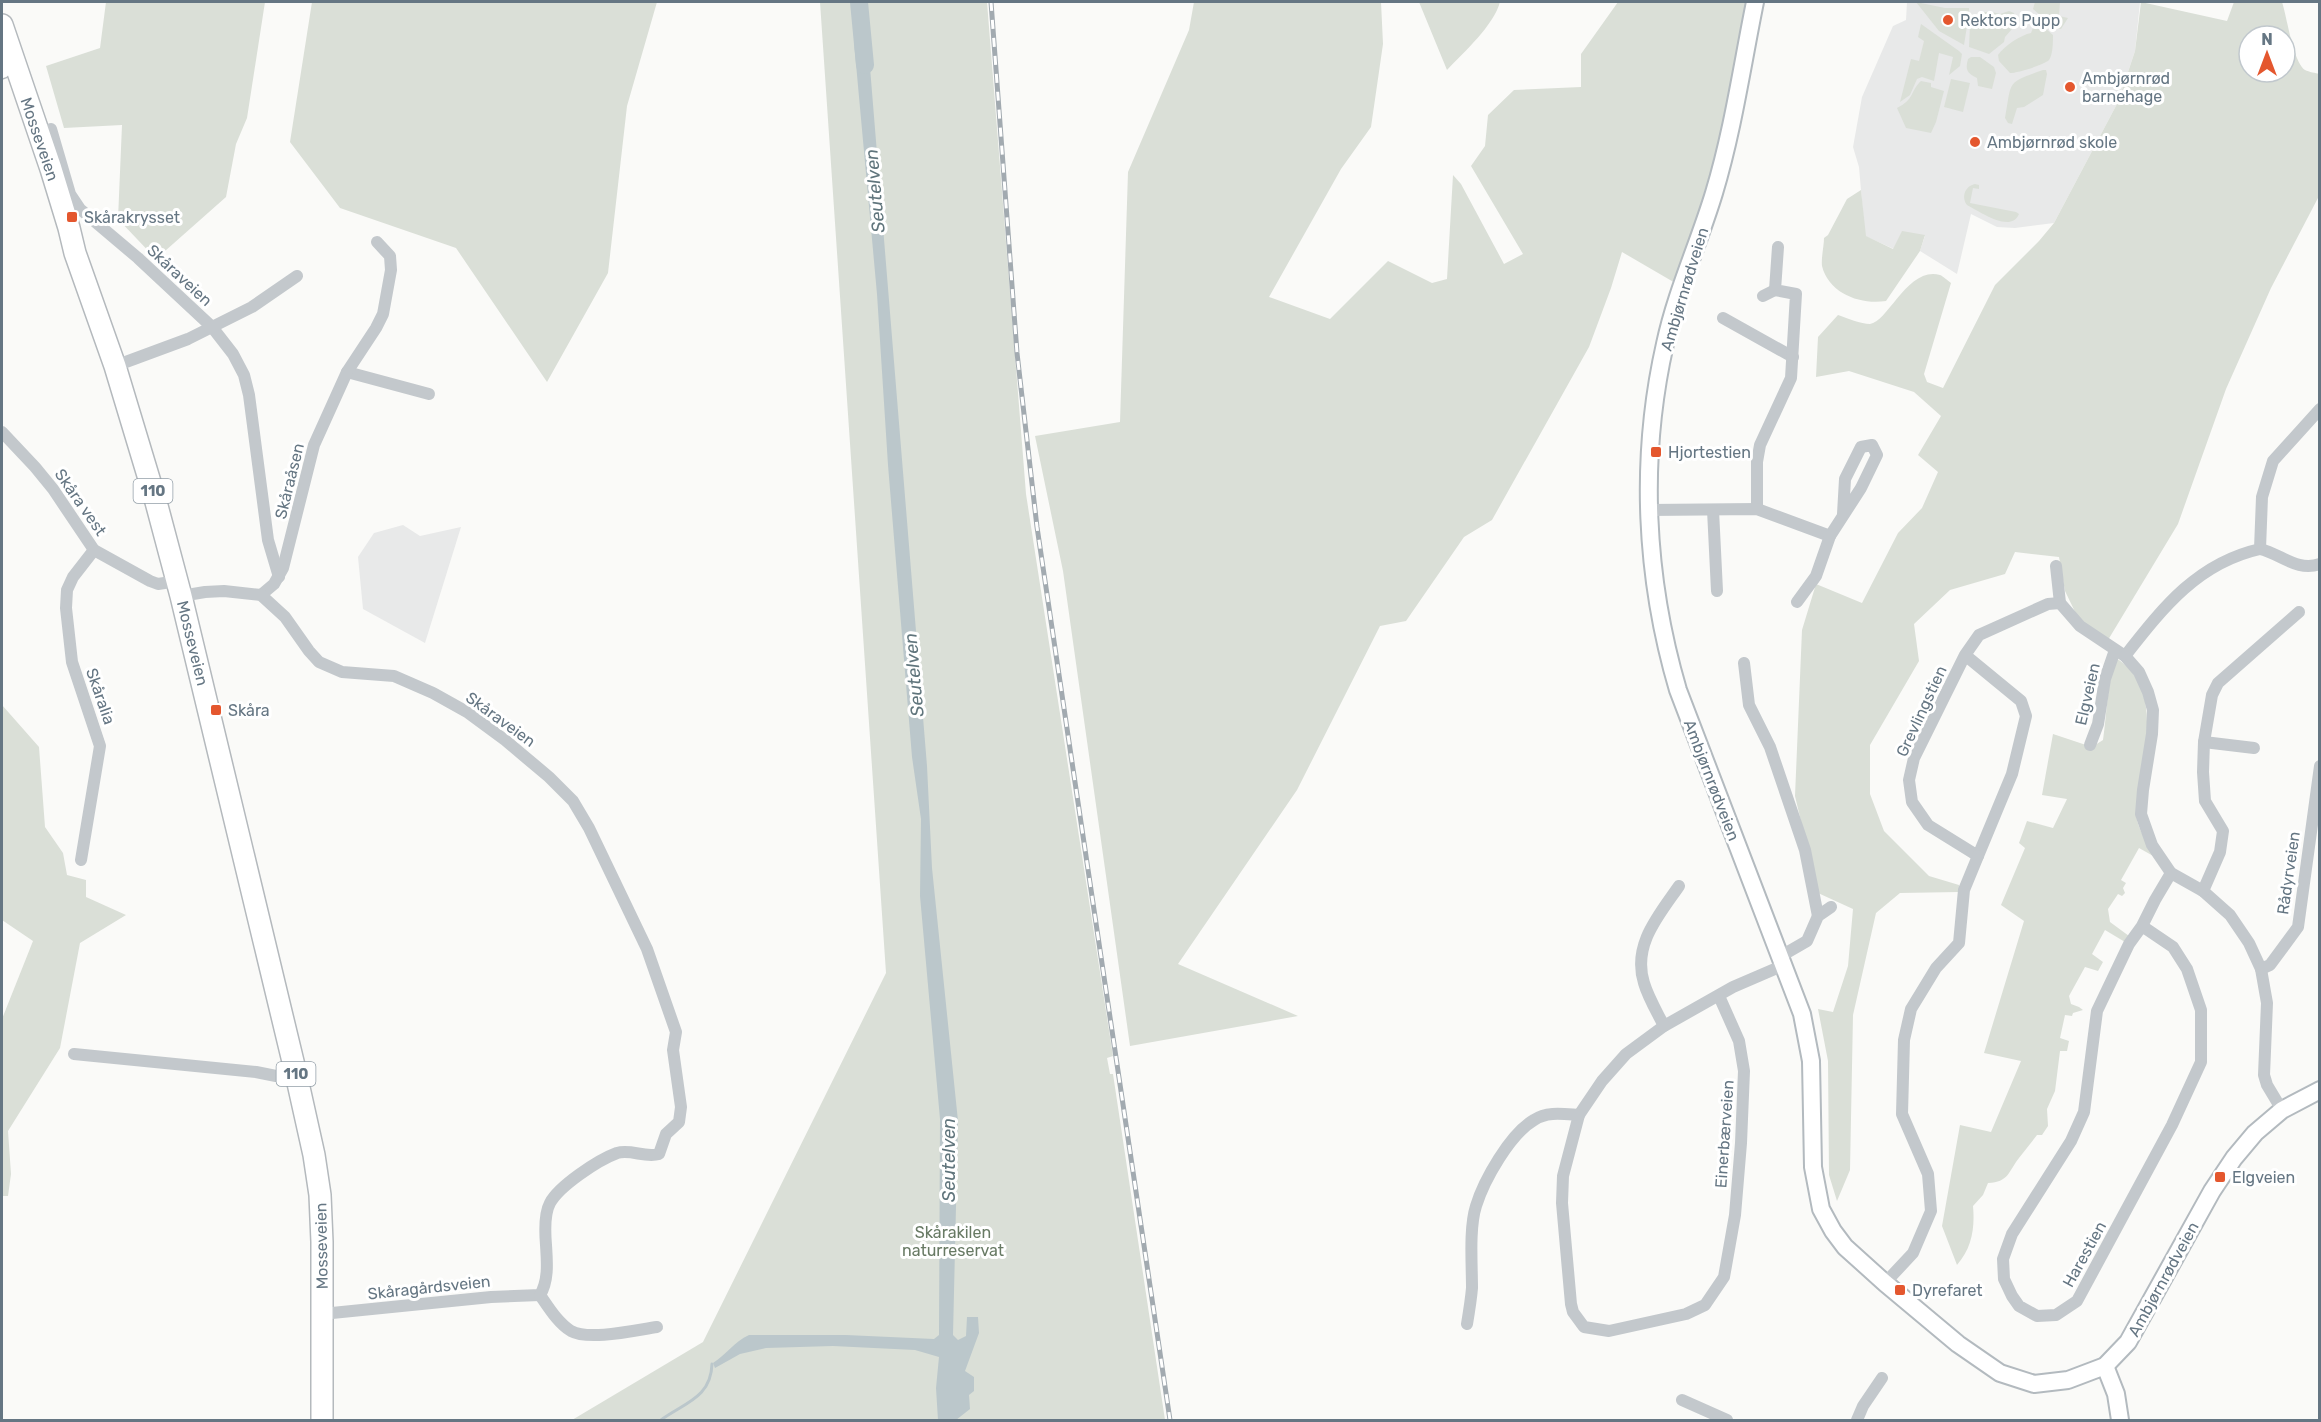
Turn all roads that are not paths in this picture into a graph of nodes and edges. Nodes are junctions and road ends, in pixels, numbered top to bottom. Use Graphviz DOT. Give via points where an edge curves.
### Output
graph roads {
  1 [pos="1755,2"];
  2 [pos="2,25"];
  3 [pos="5,59"];
  4 [pos="51,129"];
  5 [pos="377,242"];
  6 [pos="1778,247"];
  7 [pos="297,276"];
  8 [pos="1723,318"];
  9 [pos="212,327"];
  10 [pos="1793,357"];
  11 [pos="115,366"];
  12 [pos="347,372"];
  13 [pos="429,394"];
  14 [pos="2319,409"];
  15 [pos="2,432"];
  16 [pos="1757,509"];
  17 [pos="1648,510"];
  18 [pos="1713,510"];
  19 [pos="1843,514"];
  20 [pos="1830,536"];
  21 [pos="2260,549"];
  22 [pos="94,550"];
  23 [pos="2319,564"];
  24 [pos="2056,567"];
  25 [pos="279,577"];
  26 [pos="179,588"];
  27 [pos="1717,591"];
  28 [pos="261,595"];
  29 [pos="1797,602"];
  30 [pos="2060,603"];
  31 [pos="2300,612"];
  32 [pos="2120,653"];
  33 [pos="1965,655"];
  34 [pos="1744,663"];
  35 [pos="2204,742"];
  36 [pos="2090,745"];
  37 [pos="2254,748"];
  38 [pos="2319,766"];
  39 [pos="1978,856"];
  40 [pos="81,860"];
  41 [pos="2172,873"];
  42 [pos="1679,886"];
  43 [pos="2203,891"];
  44 [pos="1831,907"];
  45 [pos="1818,916"];
  46 [pos="2142,926"];
  47 [pos="1783,961"];
  48 [pos="2261,969"];
  49 [pos="1719,996"];
  50 [pos="1664,1026"];
  51 [pos="74,1054"];
  52 [pos="296,1074"];
  53 [pos="2319,1090"];
  54 [pos="2282,1110"];
  55 [pos="1579,1115"];
  56 [pos="1885,1283"];
  57 [pos="540,1295"];
  58 [pos="322,1314"];
  59 [pos="1467,1324"];
  60 [pos="657,1327"];
  61 [pos="2105,1366"];
  62 [pos="1882,1378"];
  63 [pos="1682,1400"];
  64 [pos="322,1420"];
  65 [pos="1727,1420"];
  66 [pos="1857,1420"];
  67 [pos="2120,1420"];
  1 -- 17 [label="street, Ambjørnrødveien" via="1720,170 1665,345 1651,441"];
  2 -- 3 [label="highway, Mosseveien / 110"];
  3 -- 11 [label="highway, Mosseveien / 110" via="54,179"];
  4 -- 9 [label="street, Skåraveien" via="70,194 80,209"];
  5 -- 12 [label="street, Skåraåsen" via="390,256 383,314"];
  6 -- 10 [label="street" via="1769,293 1796,294"];
  7 -- 9 [label="street, Skåraveien"];
  8 -- 10 [label="street"];
  9 -- 11 [label="street, Skåraveien"];
  9 -- 25 [label="street, Skåraveien" via="244,375 268,540"];
  10 -- 16 [label="street" via="1791,378 1760,445"];
  11 -- 26 [label="highway, Mosseveien / 110"];
  12 -- 13 [label="street"];
  12 -- 25 [label="street, Skåraåsen" via="314,445"];
  14 -- 21 [label="street" via="2273,461 2262,497"];
  15 -- 22 [label="street, Skåra vest" via="53,489"];
  16 -- 18 [label="street"];
  16 -- 20 [label="street"];
  17 -- 18 [label="street"];
  17 -- 47 [label="street, Ambjørnrødveien" via="1658,607 1678,690"];
  18 -- 27 [label="street"];
  19 -- 19 [label="street" via="1877,455 1872,445 1861,447 1845,479"];
  19 -- 20 [label="street"];
  20 -- 29 [label="street" via="1816,576"];
  21 -- 23 [label="street" via="2302,567"];
  21 -- 32 [label="street" via="2245,552 2197,577"];
  22 -- 26 [label="street, Skåra vest" via="150,581"];
  22 -- 40 [label="street, Skåralia" via="73,577 66,608 72,662 100,746"];
  24 -- 30 [label="street"];
  25 -- 28 [label="street, Skåraåsen"];
  26 -- 28 [label="street"];
  26 -- 52 [label="highway, Mosseveien / 110"];
  28 -- 57 [label="street, Skåraveien" via="285,617 319,662 342,672 394,676 433,693 467,712 549,777 573,801 589,828 647,949 676,1032 673,1050 681,1107 679,1122 666,1134 659,1154 616,1153 556,1194 548,1209 546,1282"];
  30 -- 32 [label="street, Elgveien" via="2080,626"];
  30 -- 33 [label="street, Grevlingstien" via="2048,604 1979,634"];
  31 -- 35 [label="street" via="2218,683 2211,694"];
  32 -- 36 [label="street, Elgveien" via="2104,680 2098,724"];
  32 -- 41 [label="street, Elgveien" via="2139,672 2153,710 2141,814 2152,846"];
  33 -- 39 [label="street, Grevlingstien" via="2021,701 2026,716 2012,774"];
  33 -- 39 [label="street, Grevlingstien" via="1914,758 1909,780 1912,802 1928,825"];
  34 -- 45 [label="street" via="1749,705 1770,747 1805,850"];
  35 -- 37 [label="street"];
  35 -- 43 [label="street" via="2205,801 2223,831 2220,852"];
  38 -- 48 [label="street, Rådyrveien" via="2298,927 2270,965"];
  39 -- 56 [label="street, Grevlingstien" via="1964,890 1959,943 1936,968 1911,1008 1904,1040 1902,1114 1928,1174 1931,1210 1913,1254"];
  41 -- 43 [label="street, Elgveien"];
  41 -- 46 [label="street, Harestien"];
  42 -- 50 [label="street" via="1641,949 1644,983"];
  43 -- 48 [label="street, Elgveien" via="2230,915"];
  44 -- 45 [label="street"];
  45 -- 47 [label="street" via="1807,941"];
  46 -- 46 [label="street, Harestien" via="2129,944 2097,1011 2084,1112 2072,1141 2013,1234 2003,1259 2004,1279 2013,1296 2019,1305 2037,1316 2056,1315 2077,1301 2172,1125 2201,1062 2201,1010 2187,969 2173,947"];
  47 -- 49 [label="street"];
  47 -- 56 [label="street, Ambjørnrødveien" via="1802,1014 1811,1061 1813,1167 1821,1209 1845,1246"];
  48 -- 54 [label="street, Elgveien" via="2267,1003 2264,1075"];
  49 -- 50 [label="street"];
  49 -- 55 [label="street, Einerbærveien" via="1739,1041 1744,1071 1742,1143 1724,1277 1705,1305 1686,1314 1610,1331 1584,1327 1573,1312 1562,1203 1563,1176"];
  50 -- 55 [label="street" via="1626,1054"];
  51 -- 52 [label="street" via="276,1076"];
  52 -- 58 [label="highway, Mosseveien / 110" via="320,1195"];
  53 -- 54 [label="street, Ambjørnrødveien"];
  54 -- 61 [label="street, Ambjørnrødveien" via="2255,1132 2234,1158 2128,1341"];
  55 -- 59 [label="street" via="1556,1113 1534,1119 1513,1140 1488,1176 1475,1207"];
  56 -- 61 [label="street, Ambjørnrødveien" via="1986,1365 2018,1380 2051,1383"];
  57 -- 58 [label="street, Skåragårdsveien"];
  57 -- 60 [label="street" via="558,1321 573,1332 605,1334"];
  58 -- 64 [label="highway, Mosseveien / 110"];
  61 -- 67 [label="street" via="2116,1394"];
  62 -- 66 [label="street"];
  63 -- 65 [label="street"];
}
